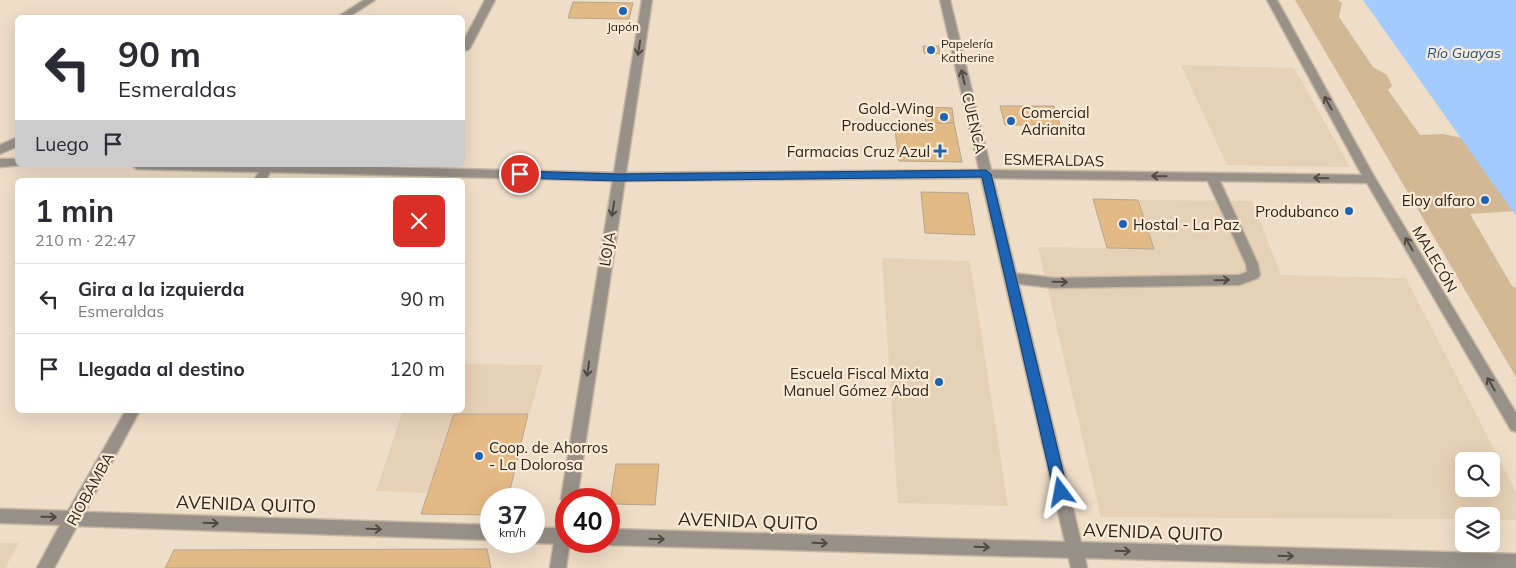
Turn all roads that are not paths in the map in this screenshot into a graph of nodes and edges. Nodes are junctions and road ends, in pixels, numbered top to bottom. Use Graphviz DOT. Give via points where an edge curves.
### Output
graph roads {
  1 [pos="370,0"];
  2 [pos="490,0"];
  3 [pos="647,0"];
  4 [pos="945,0"];
  5 [pos="1272,0"];
  6 [pos="357,8"];
  7 [pos="345,15"];
  8 [pos="353,15"];
  9 [pos="465,46"];
  10 [pos="15,142"];
  11 [pos="0,150"];
  12 [pos="0,163"];
  13 [pos="15,163"];
  14 [pos="299,167"];
  15 [pos="986,174"];
  16 [pos="618,177"];
  17 [pos="1212,177"];
  18 [pos="1370,179"];
  19 [pos="1011,278"];
  20 [pos="132,413"];
  21 [pos="1516,426"];
  22 [pos="571,488"];
  23 [pos="0,516"];
  24 [pos="74,517"];
  25 [pos="480,533"];
  26 [pos="620,537"];
  27 [pos="1075,550"];
  28 [pos="561,553"];
  29 [pos="1516,562"];
  30 [pos="45,568"];
  31 [pos="558,568"];
  32 [pos="1079,568"];
  1 -- 6 [label="street"];
  2 -- 9 [label="street"];
  3 -- 16 [label="street, LOJA, one-way"];
  15 -- 4 [label="street, CUENCA, one-way"];
  18 -- 5 [label="street, MALECÓN, one-way"];
  6 -- 7 [label="street"];
  6 -- 8 [label="street"];
  10 -- 11 [label="street"];
  12 -- 13 [label="street"];
  14 -- 16 [label="street, ESMERALDAS"];
  15 -- 16 [label="street, ESMERALDAS"];
  17 -- 15 [label="street, ESMERALDAS, one-way"];
  15 -- 19 [label="street, CUENCA"];
  16 -- 22 [label="street, LOJA, one-way"];
  18 -- 17 [label="street, ESMERALDAS, one-way"];
  19 -- 17 [label="street, one-way" via="1054,283 1240,280 1254,275"];
  21 -- 18 [label="street, MALECÓN, one-way"];
  19 -- 27 [label="street, CUENCA"];
  20 -- 24 [label="street, RIOBAMBA"];
  23 -- 24 [label="street, AVENIDA QUITO, one-way"];
  24 -- 25 [label="street, AVENIDA QUITO, one-way"];
  24 -- 30 [label="street, RIOBAMBA"];
  26 -- 27 [label="street, AVENIDA QUITO, one-way"];
  27 -- 29 [label="street, AVENIDA QUITO, one-way"];
  27 -- 32 [label="street, CUENCA"];
  28 -- 31 [label="street"];
}
